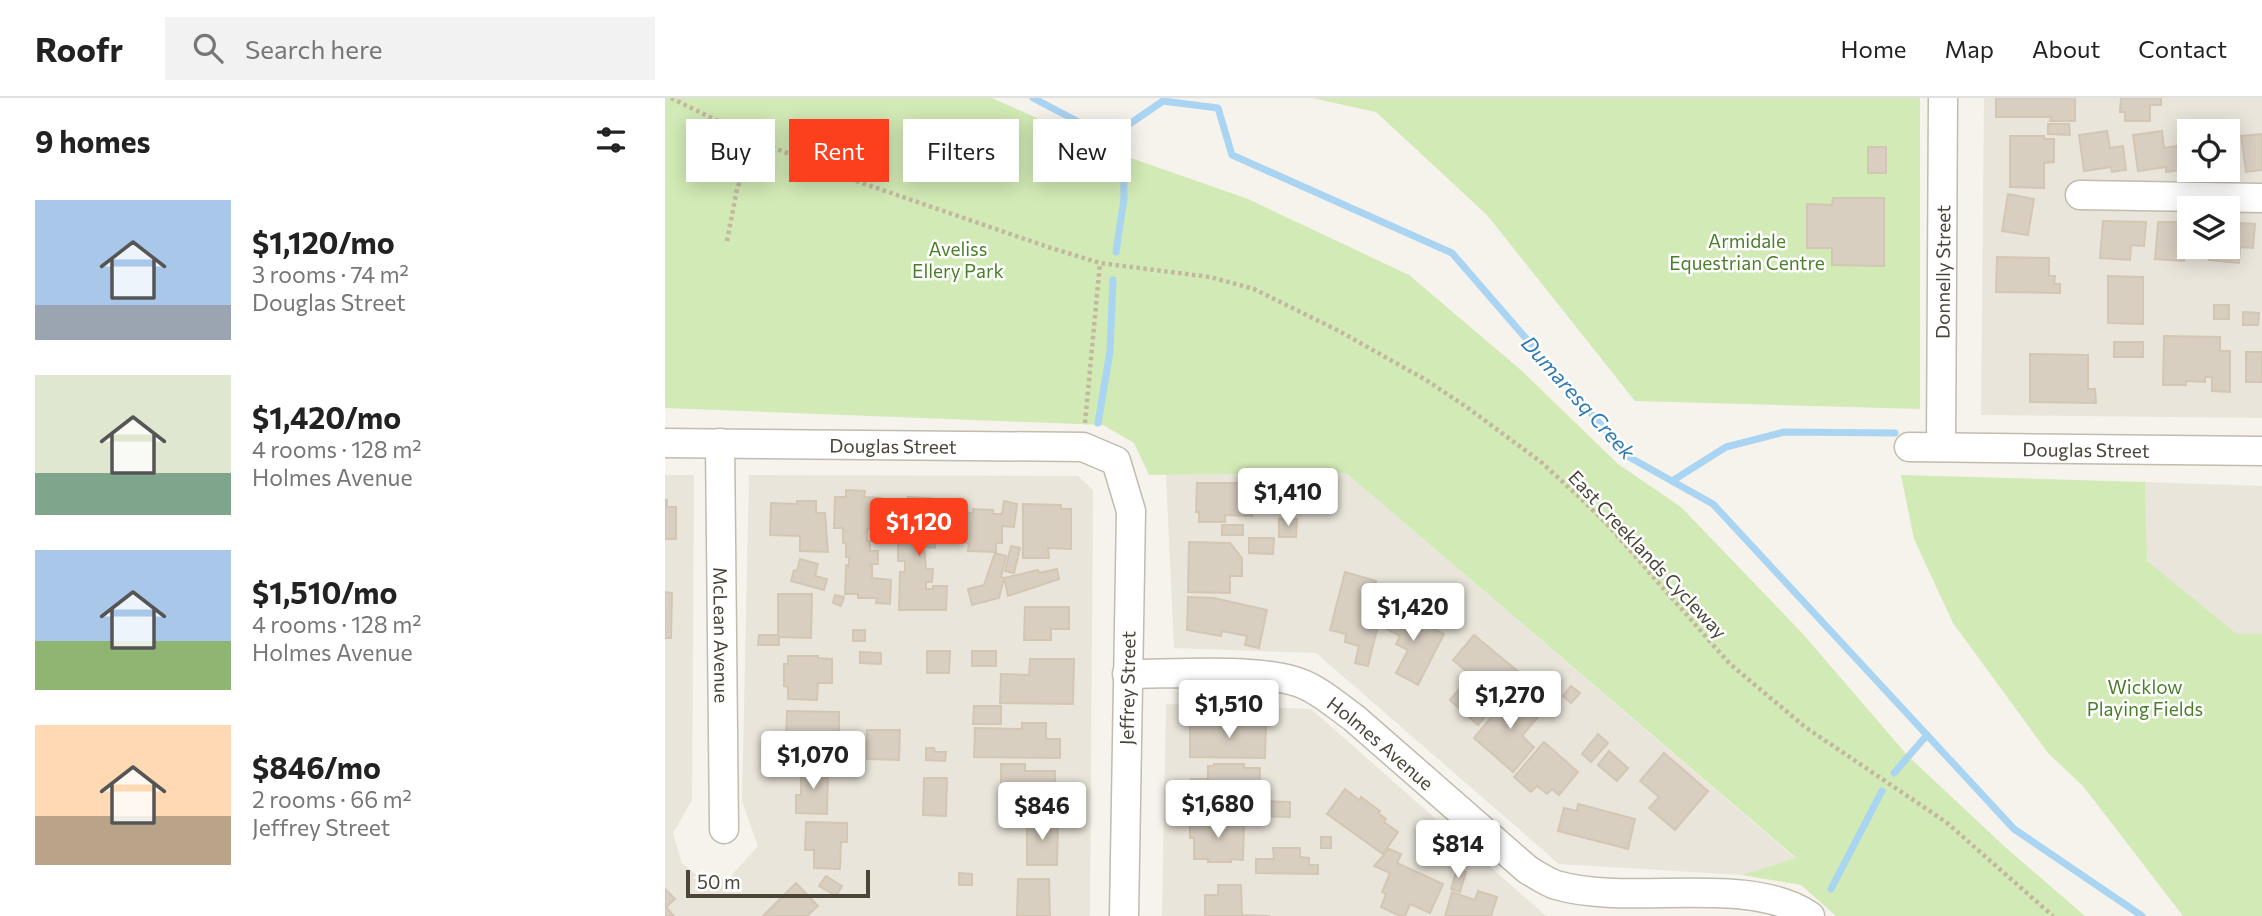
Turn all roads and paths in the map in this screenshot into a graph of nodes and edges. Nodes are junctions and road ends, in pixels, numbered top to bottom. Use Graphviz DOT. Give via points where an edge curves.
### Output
graph roads {
  1 [pos="671,98"];
  2 [pos="1943,98"];
  3 [pos="714,119"];
  4 [pos="775,147"];
  5 [pos="740,182"];
  6 [pos="2080,195"];
  7 [pos="2262,198"];
  8 [pos="727,241"];
  9 [pos="1100,263"];
  10 [pos="1084,432"];
  11 [pos="665,443"];
  12 [pos="720,443"];
  13 [pos="1909,447"];
  14 [pos="1941,447"];
  15 [pos="2262,451"];
  16 [pos="1116,461"];
  17 [pos="1127,674"];
  18 [pos="724,829"];
  19 [pos="1124,916"];
  20 [pos="1810,916"];
  21 [pos="2053,916"];
  1 -- 3 [label="path, East Creeklands Cycleway"];
  2 -- 14 [label="street, Donnelly Street"];
  4 -- 9 [label="path, East Creeklands Cycleway" via="859,182"];
  5 -- 8 [label="path"];
  6 -- 7 [label="street"];
  9 -- 10 [label="path"];
  9 -- 21 [label="path, East Creeklands Cycleway" via="1210,277 1254,289 1339,331 1468,408 1577,495 1729,663 1805,727 1946,822"];
  11 -- 12 [label="street, Douglas Street"];
  12 -- 16 [label="street, Douglas Street" via="1083,447"];
  12 -- 18 [label="street, McLean Avenue"];
  13 -- 14 [label="street, Douglas Street"];
  14 -- 15 [label="street, Douglas Street"];
  16 -- 17 [label="street, Jeffrey Street" via="1131,511"];
  17 -- 19 [label="street, Jeffrey Street"];
  17 -- 20 [label="street, Holmes Avenue" via="1234,674 1295,681 1354,718 1528,870 1554,884 1585,891 1771,898"];
}
